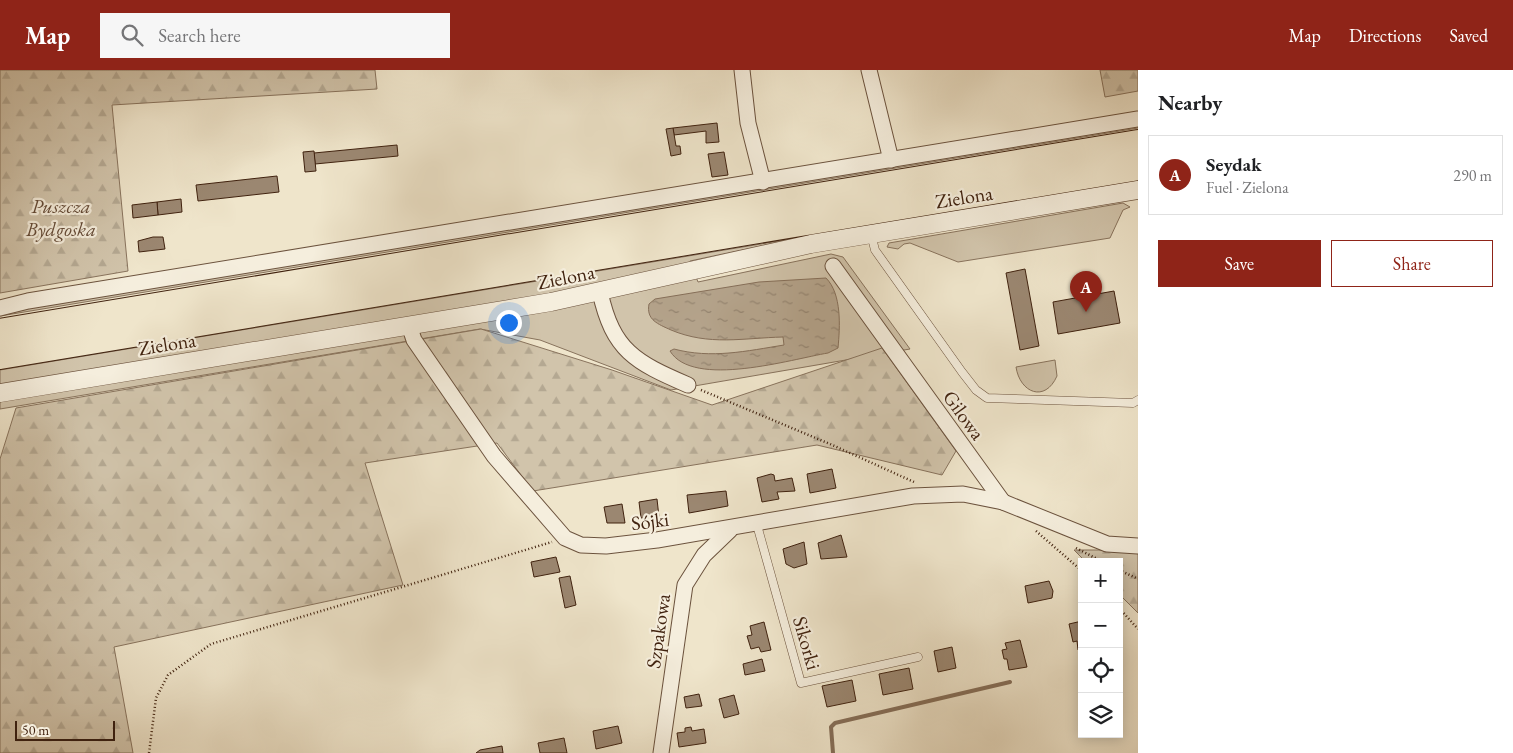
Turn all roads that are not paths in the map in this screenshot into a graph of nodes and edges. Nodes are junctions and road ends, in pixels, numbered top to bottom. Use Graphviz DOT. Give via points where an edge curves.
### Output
graph roads {
  1 [pos="742,70"];
  2 [pos="869,70"];
  3 [pos="1138,119"];
  4 [pos="1138,143"];
  5 [pos="891,160"];
  6 [pos="1138,167"];
  7 [pos="763,182"];
  8 [pos="1138,191"];
  9 [pos="871,234"];
  10 [pos="833,266"];
  11 [pos="600,292"];
  12 [pos="0,308"];
  13 [pos="410,325"];
  14 [pos="0,332"];
  15 [pos="0,356"];
  16 [pos="688,385"];
  17 [pos="0,392"];
  18 [pos="1138,400"];
  19 [pos="1003,502"];
  20 [pos="757,524"];
  21 [pos="730,530"];
  22 [pos="1138,546"];
  23 [pos="918,657"];
  24 [pos="659,752"];
  1 -- 7 [label="street" via="748,123"];
  2 -- 5 [label="street"];
  3 -- 5 [label="street"];
  4 -- 14 [label="highway"];
  5 -- 7 [label="street"];
  6 -- 15 [label="highway"];
  7 -- 12 [label="street"];
  8 -- 9 [label="street, Zielona"];
  9 -- 11 [label="street, Zielona" via="733,260"];
  9 -- 18 [label="lane" via="874,250 962,372 987,398"];
  10 -- 19 [label="street, Gilowa"];
  11 -- 13 [label="street, Zielona"];
  11 -- 16 [label="street" via="613,334 623,347 636,360"];
  13 -- 17 [label="street, Zielona"];
  13 -- 21 [label="street, Sójki" via="414,340 494,456 565,538 581,545 606,546"];
  19 -- 20 [label="street, Sójki" via="963,494 913,496"];
  19 -- 22 [label="street, Sójki" via="1108,544"];
  20 -- 21 [label="street, Sójki"];
  20 -- 23 [label="lane, Sikorki" via="801,683"];
  21 -- 24 [label="street, Szpakowa" via="704,555 685,585"];
}
